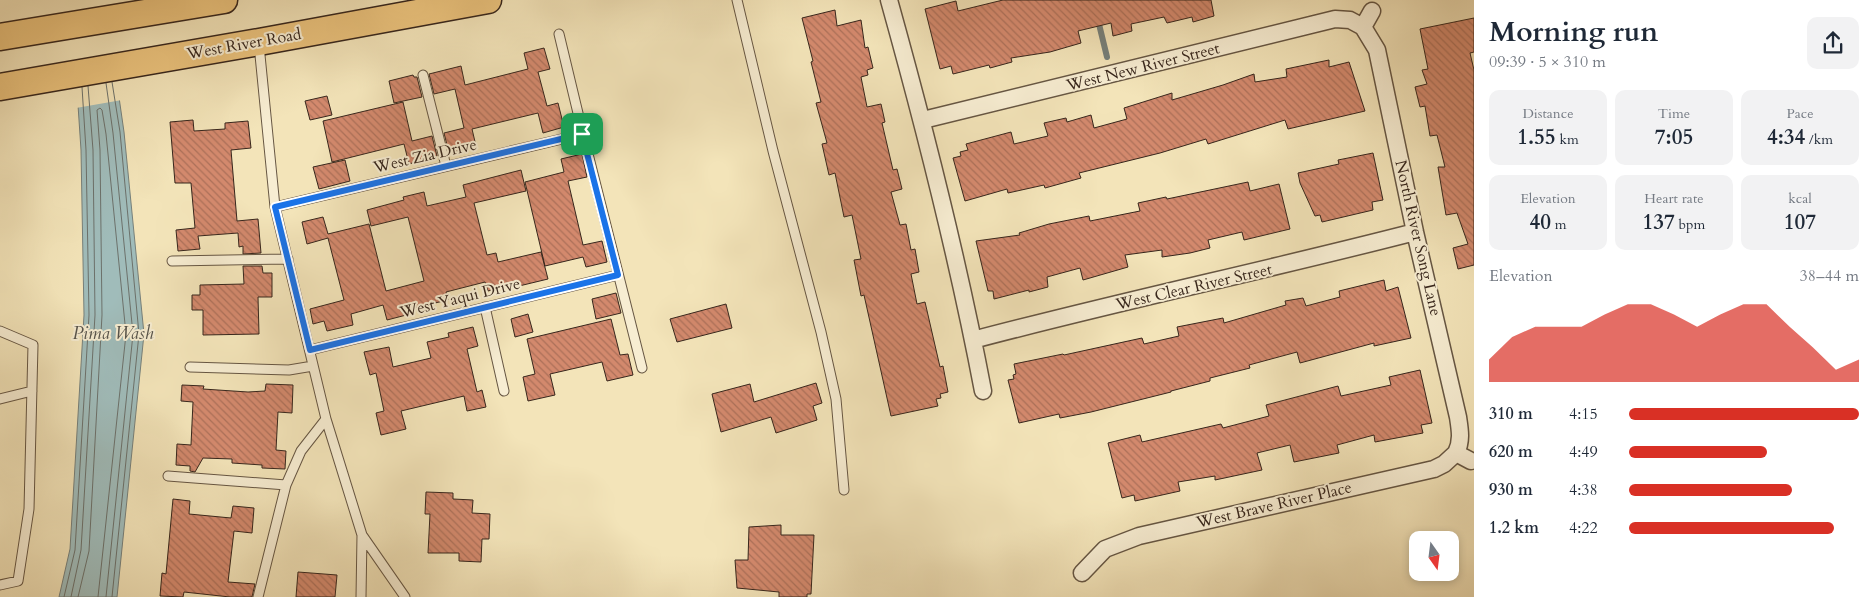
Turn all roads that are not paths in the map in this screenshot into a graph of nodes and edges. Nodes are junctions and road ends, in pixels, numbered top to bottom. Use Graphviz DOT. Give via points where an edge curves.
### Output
graph roads {
  1 [pos="224,0"];
  2 [pos="488,0"];
  3 [pos="737,0"];
  4 [pos="890,0"];
  5 [pos="1372,11"];
  6 [pos="1363,27"];
  7 [pos="559,34"];
  8 [pos="0,37"];
  9 [pos="259,42"];
  10 [pos="423,75"];
  11 [pos="0,87"];
  12 [pos="923,120"];
  13 [pos="582,134"];
  14 [pos="446,166"];
  15 [pos="275,207"];
  16 [pos="1415,232"];
  17 [pos="288,259"];
  18 [pos="172,261"];
  19 [pos="618,275"];
  20 [pos="485,307"];
  21 [pos="0,331"];
  22 [pos="973,340"];
  23 [pos="310,350"];
  24 [pos="313,366"];
  25 [pos="190,367"];
  26 [pos="642,368"];
  27 [pos="32,391"];
  28 [pos="504,391"];
  29 [pos="983,391"];
  30 [pos="0,399"];
  31 [pos="326,418"];
  32 [pos="1456,453"];
  33 [pos="1471,461"];
  34 [pos="168,476"];
  35 [pos="286,485"];
  36 [pos="844,490"];
  37 [pos="362,535"];
  38 [pos="1082,573"];
  39 [pos="0,585"];
  40 [pos="258,597"];
  41 [pos="360,597"];
  42 [pos="405,597"];
  1 -- 8 [label="main road"];
  2 -- 9 [label="main road, West River Road"];
  3 -- 36 [label="lane" via="836,399"];
  4 -- 12 [label="street"];
  5 -- 6 [label="street"];
  6 -- 12 [label="street, West New River Street" via="1350,20 1334,20"];
  6 -- 16 [label="street, North River Song Lane" via="1377,50"];
  7 -- 13 [label="lane"];
  9 -- 11 [label="main road, West River Road"];
  9 -- 15 [label="lane"];
  10 -- 14 [label="lane"];
  12 -- 22 [label="street"];
  13 -- 14 [label="lane, West Zia Drive"];
  13 -- 19 [label="lane"];
  14 -- 15 [label="lane, West Zia Drive"];
  15 -- 17 [label="lane"];
  16 -- 22 [label="street, West Clear River Street"];
  16 -- 32 [label="street, North River Song Lane" via="1458,417 1461,435"];
  17 -- 18 [label="lane"];
  17 -- 23 [label="lane"];
  19 -- 20 [label="lane, West Yaqui Drive"];
  19 -- 26 [label="lane"];
  20 -- 23 [label="lane, West Yaqui Drive"];
  20 -- 28 [label="lane"];
  21 -- 27 [label="lane" via="33,345"];
  22 -- 29 [label="street"];
  23 -- 24 [label="lane"];
  24 -- 25 [label="lane" via="290,370"];
  24 -- 31 [label="lane"];
  27 -- 30 [label="lane"];
  27 -- 39 [label="lane" via="29,509 18,581"];
  31 -- 35 [label="lane" via="300,451"];
  31 -- 37 [label="lane"];
  32 -- 33 [label="street"];
  32 -- 38 [label="street, West Brave River Place" via="1434,469 1139,536 1106,549"];
  34 -- 35 [label="lane"];
  35 -- 40 [label="lane"];
  37 -- 41 [label="lane"];
  37 -- 42 [label="lane"];
}
